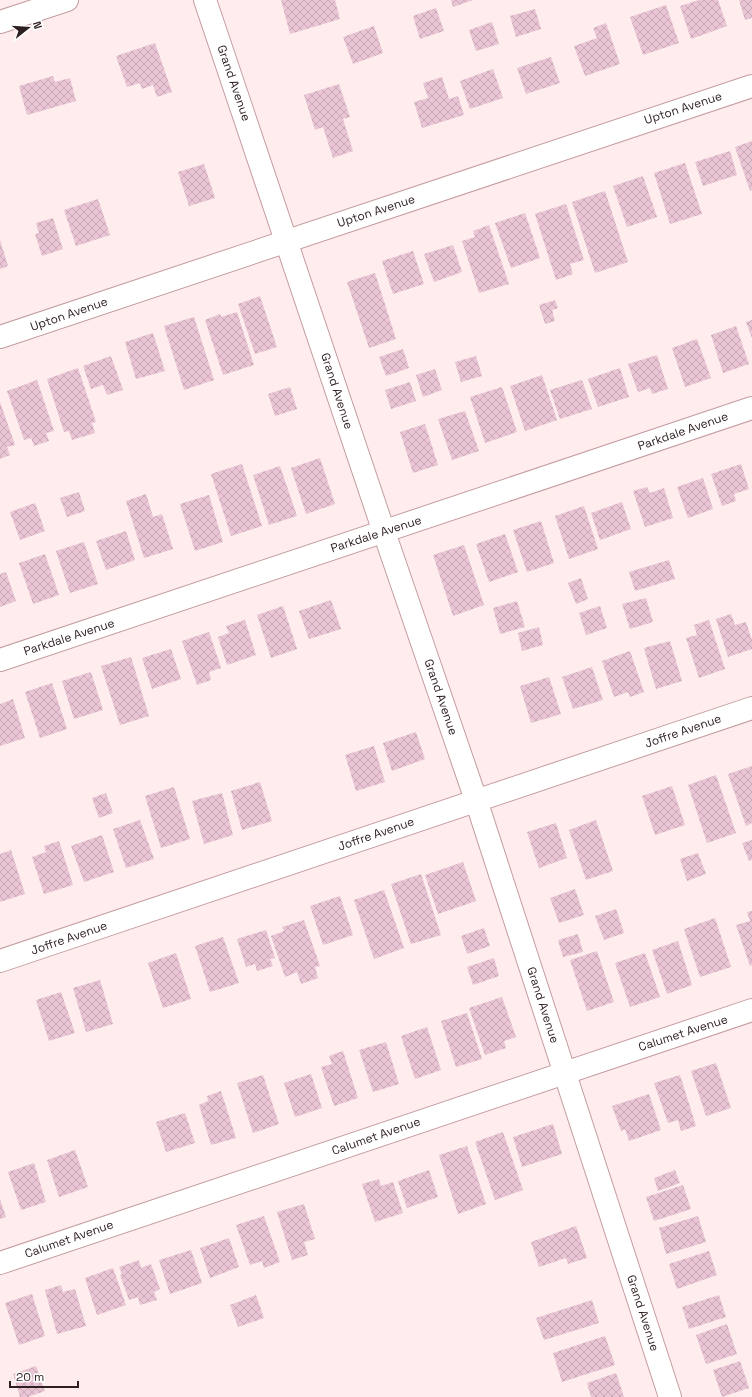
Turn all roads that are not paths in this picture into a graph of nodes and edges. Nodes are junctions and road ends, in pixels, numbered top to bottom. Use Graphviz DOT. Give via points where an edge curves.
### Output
graph roads {
  1 [pos="67,0"];
  2 [pos="205,0"];
  3 [pos="0,22"];
  4 [pos="752,86"];
  5 [pos="287,241"];
  6 [pos="0,337"];
  7 [pos="752,408"];
  8 [pos="384,532"];
  9 [pos="0,660"];
  10 [pos="752,708"];
  11 [pos="476,800"];
  12 [pos="0,962"];
  13 [pos="752,1010"];
  14 [pos="565,1072"];
  15 [pos="0,1263"];
  16 [pos="670,1397"];
  1 -- 3 [label="street"];
  2 -- 5 [label="street, Grand Avenue"];
  4 -- 5 [label="street, Upton Avenue"];
  5 -- 6 [label="street, Upton Avenue"];
  5 -- 8 [label="street, Grand Avenue"];
  7 -- 8 [label="street, Parkdale Avenue"];
  8 -- 9 [label="street, Parkdale Avenue"];
  8 -- 11 [label="street, Grand Avenue"];
  10 -- 11 [label="street, Joffre Avenue"];
  11 -- 12 [label="street, Joffre Avenue"];
  11 -- 14 [label="street, Grand Avenue"];
  13 -- 14 [label="street, Calumet Avenue"];
  14 -- 15 [label="street, Calumet Avenue"];
  14 -- 16 [label="street, Grand Avenue"];
}
